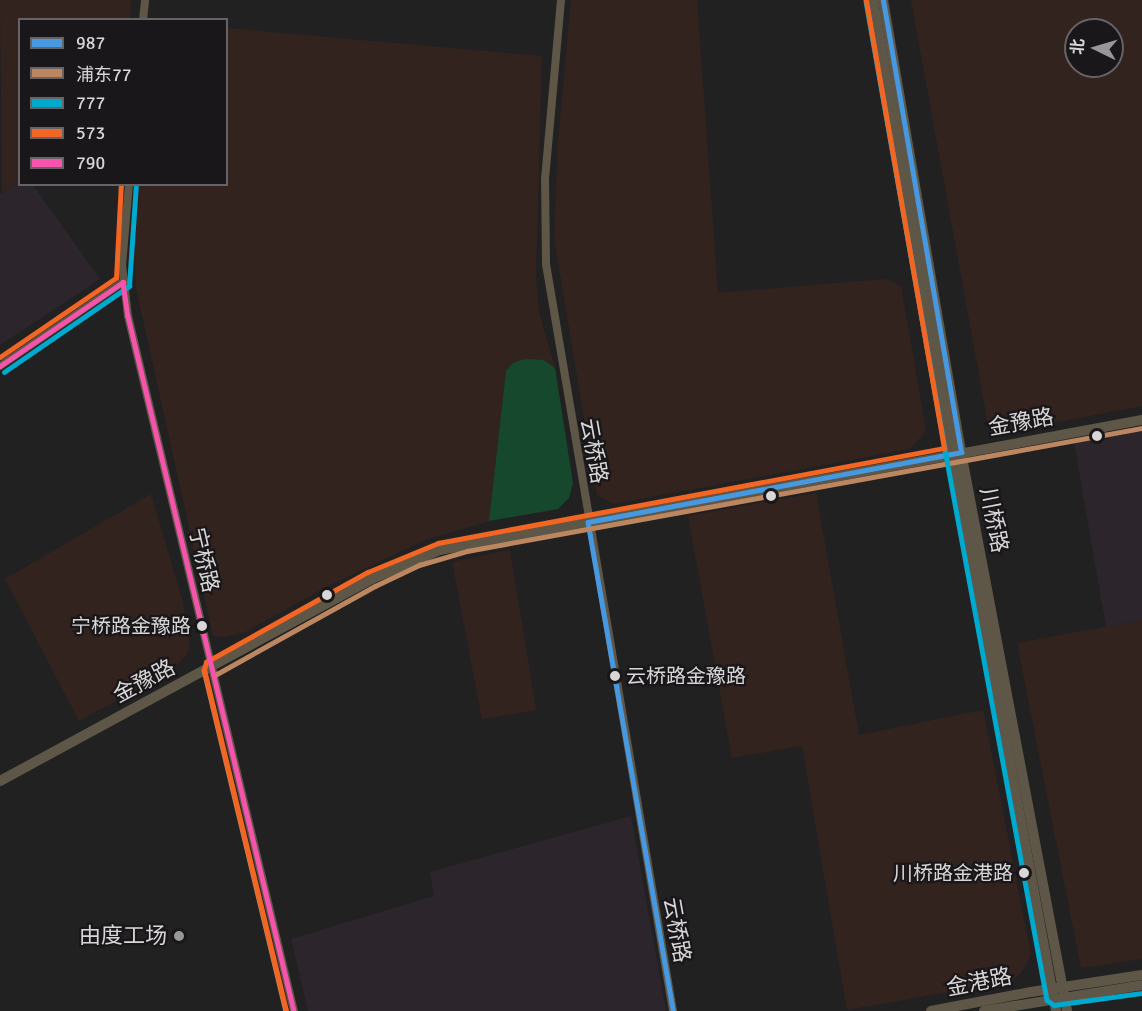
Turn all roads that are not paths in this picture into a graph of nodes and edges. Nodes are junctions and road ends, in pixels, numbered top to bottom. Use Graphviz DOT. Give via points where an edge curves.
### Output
graph roads {
  1 [pos="145,0"];
  2 [pos="561,0"];
  3 [pos="873,0"];
  4 [pos="883,0"];
  5 [pos="143,18"];
  6 [pos="129,186"];
  7 [pos="123,282"];
  8 [pos="0,366"];
  9 [pos="1142,420"];
  10 [pos="957,453"];
  11 [pos="588,522"];
  12 [pos="211,668"];
  13 [pos="0,781"];
  14 [pos="1142,975"];
  15 [pos="1142,985"];
  16 [pos="1058,993"];
  17 [pos="294,1011"];
  18 [pos="673,1011"];
  19 [pos="931,1011"];
  20 [pos="984,1011"];
  21 [pos="1056,1011"];
  22 [pos="1067,1011"];
  1 -- 5 [label="street"];
  2 -- 11 [label="street, 云桥路" via="545,178 544,236"];
  3 -- 10 [label="street, 川桥路"];
  4 -- 10 [label="street, 川桥路"];
  6 -- 7 [label="street, 宁桥路"];
  7 -- 8 [label="street"];
  7 -- 12 [label="street, 宁桥路"];
  9 -- 10 [label="street, 金豫路"];
  10 -- 11 [label="street, 金豫路"];
  10 -- 16 [label="street, 川桥路"];
  11 -- 12 [label="street, 金豫路" via="465,544 416,558"];
  11 -- 18 [label="street, 云桥路"];
  12 -- 13 [label="street, 金豫路"];
  12 -- 17 [label="street, 宁桥路"];
  14 -- 16 [label="street, 金港路"];
  15 -- 16 [label="street, 金港路"];
  16 -- 19 [label="street, 金港路"];
  16 -- 20 [label="street, 金港路"];
  16 -- 21 [label="street, 川桥路"];
  16 -- 22 [label="street, 川桥路"];
}
